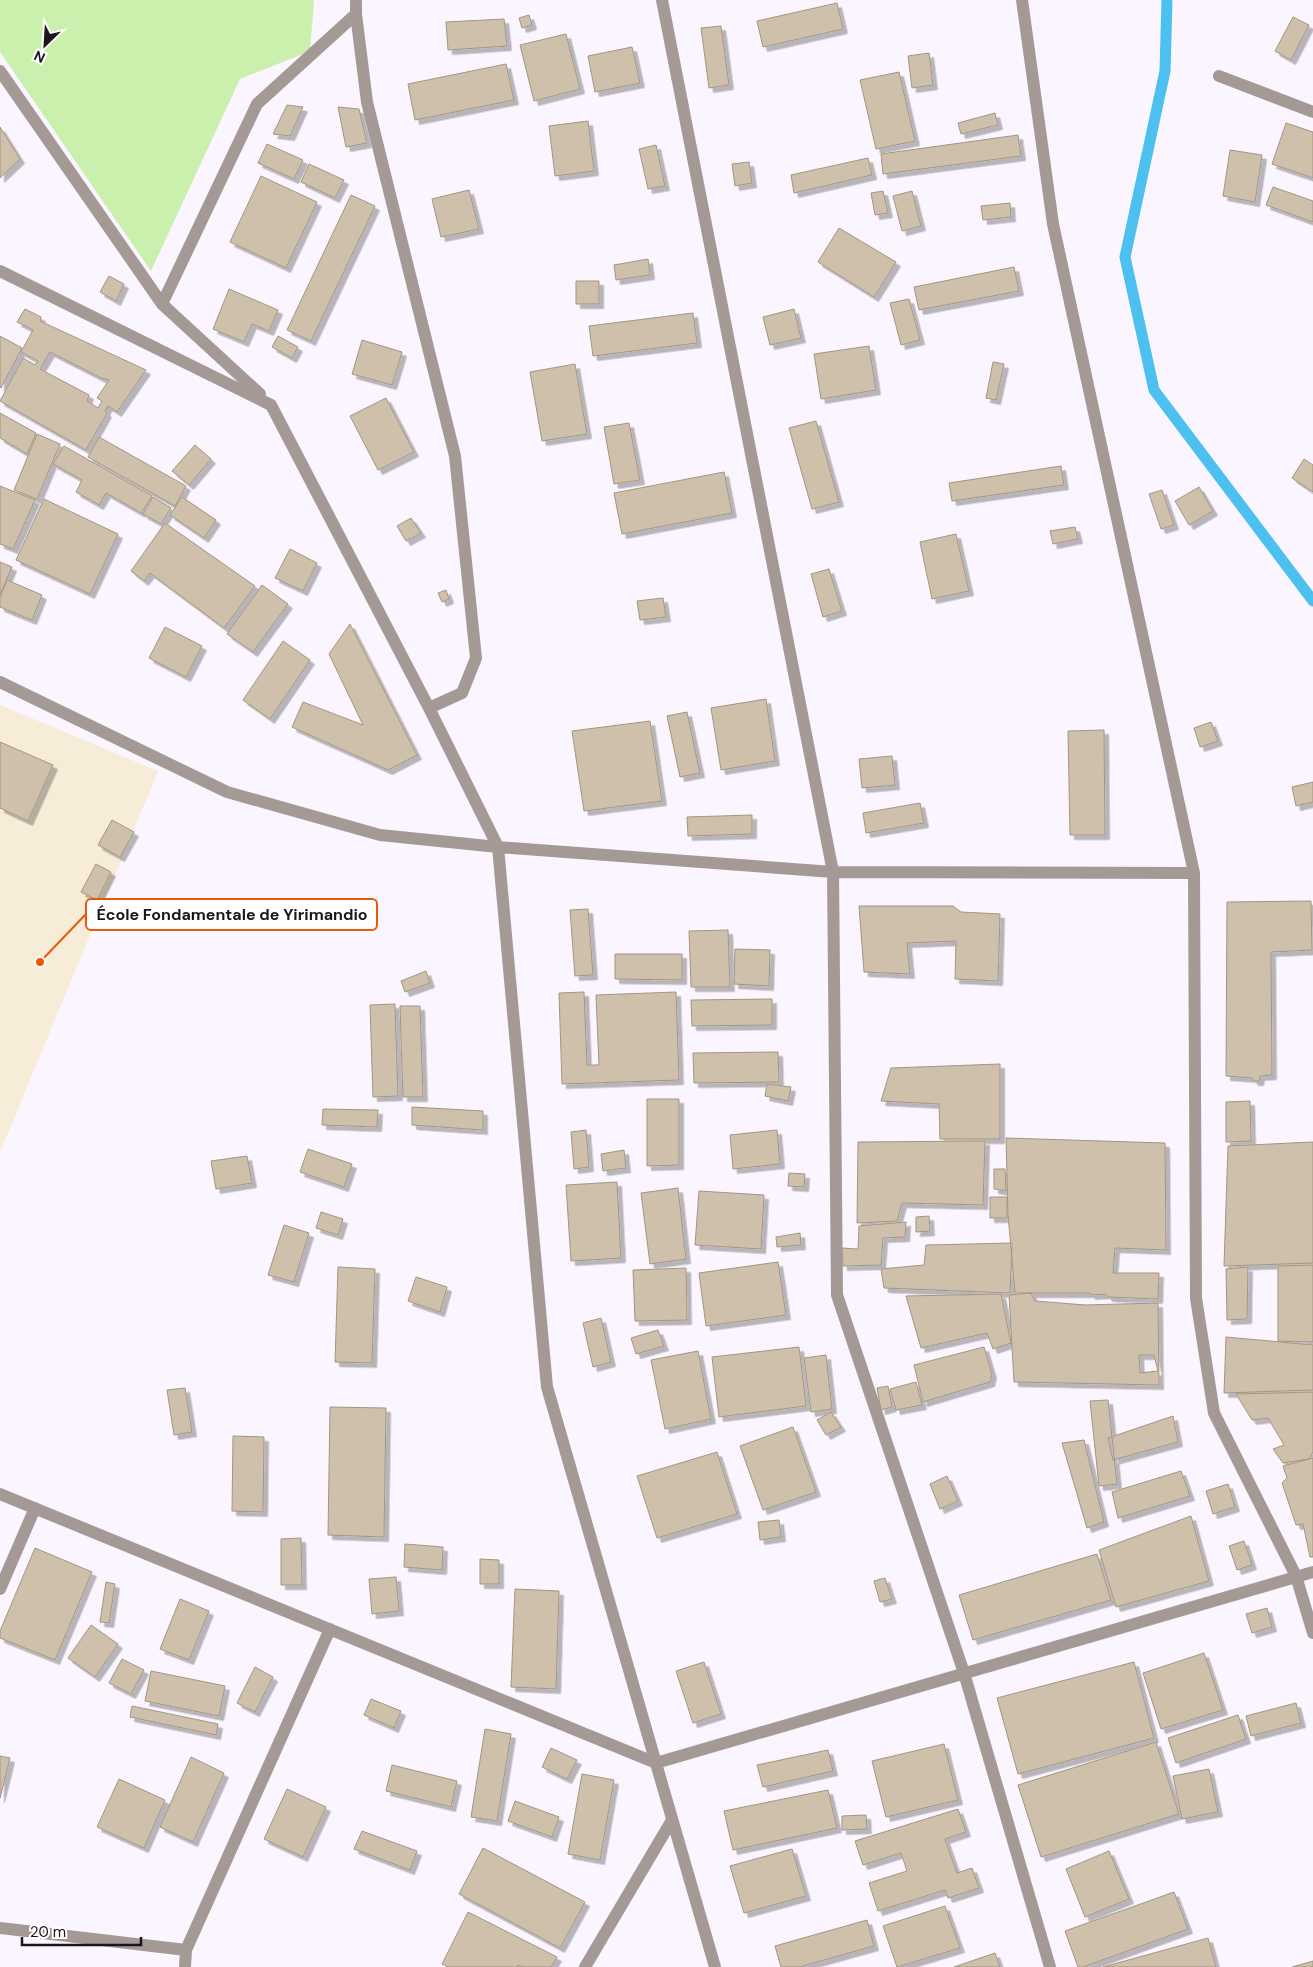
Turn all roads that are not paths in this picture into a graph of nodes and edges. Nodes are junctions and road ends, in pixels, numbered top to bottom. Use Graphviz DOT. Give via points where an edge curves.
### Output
graph roads {
  1 [pos="356,0"];
  2 [pos="662,0"];
  3 [pos="1022,0"];
  4 [pos="356,14"];
  5 [pos="0,71"];
  6 [pos="1219,76"];
  7 [pos="1313,112"];
  8 [pos="0,270"];
  9 [pos="162,304"];
  10 [pos="271,405"];
  11 [pos="0,682"];
  12 [pos="429,708"];
  13 [pos="498,846"];
  14 [pos="833,872"];
  15 [pos="1194,873"];
  16 [pos="0,1494"];
  17 [pos="35,1508"];
  18 [pos="1313,1572"];
  19 [pos="1296,1576"];
  20 [pos="0,1589"];
  21 [pos="330,1629"];
  22 [pos="1313,1633"];
  23 [pos="964,1674"];
  24 [pos="656,1763"];
  25 [pos="672,1820"];
  26 [pos="0,1928"];
  27 [pos="186,1950"];
  28 [pos="185,1967"];
  29 [pos="585,1967"];
  30 [pos="715,1967"];
  31 [pos="1050,1967"];
  1 -- 4 [label="street"];
  2 -- 14 [label="street"];
  3 -- 15 [label="street" via="1053,224"];
  4 -- 9 [label="street" via="257,104"];
  4 -- 12 [label="street" via="367,102 455,456 476,658 462,693"];
  5 -- 9 [label="street"];
  6 -- 7 [label="street"];
  8 -- 10 [label="street"];
  9 -- 10 [label="street"];
  10 -- 12 [label="street"];
  11 -- 13 [label="street" via="227,792 380,835"];
  12 -- 13 [label="street"];
  13 -- 14 [label="street"];
  13 -- 24 [label="street" via="547,1388"];
  14 -- 15 [label="street"];
  14 -- 23 [label="street" via="837,1295"];
  15 -- 19 [label="street" via="1196,1298 1214,1414"];
  16 -- 17 [label="street"];
  17 -- 20 [label="street"];
  17 -- 21 [label="street"];
  18 -- 19 [label="street"];
  19 -- 22 [label="street"];
  19 -- 23 [label="street"];
  21 -- 24 [label="street"];
  21 -- 27 [label="street"];
  23 -- 24 [label="street"];
  23 -- 31 [label="street"];
  24 -- 25 [label="street"];
  25 -- 29 [label="street"];
  25 -- 30 [label="street"];
  26 -- 27 [label="street"];
  27 -- 28 [label="street"];
}
